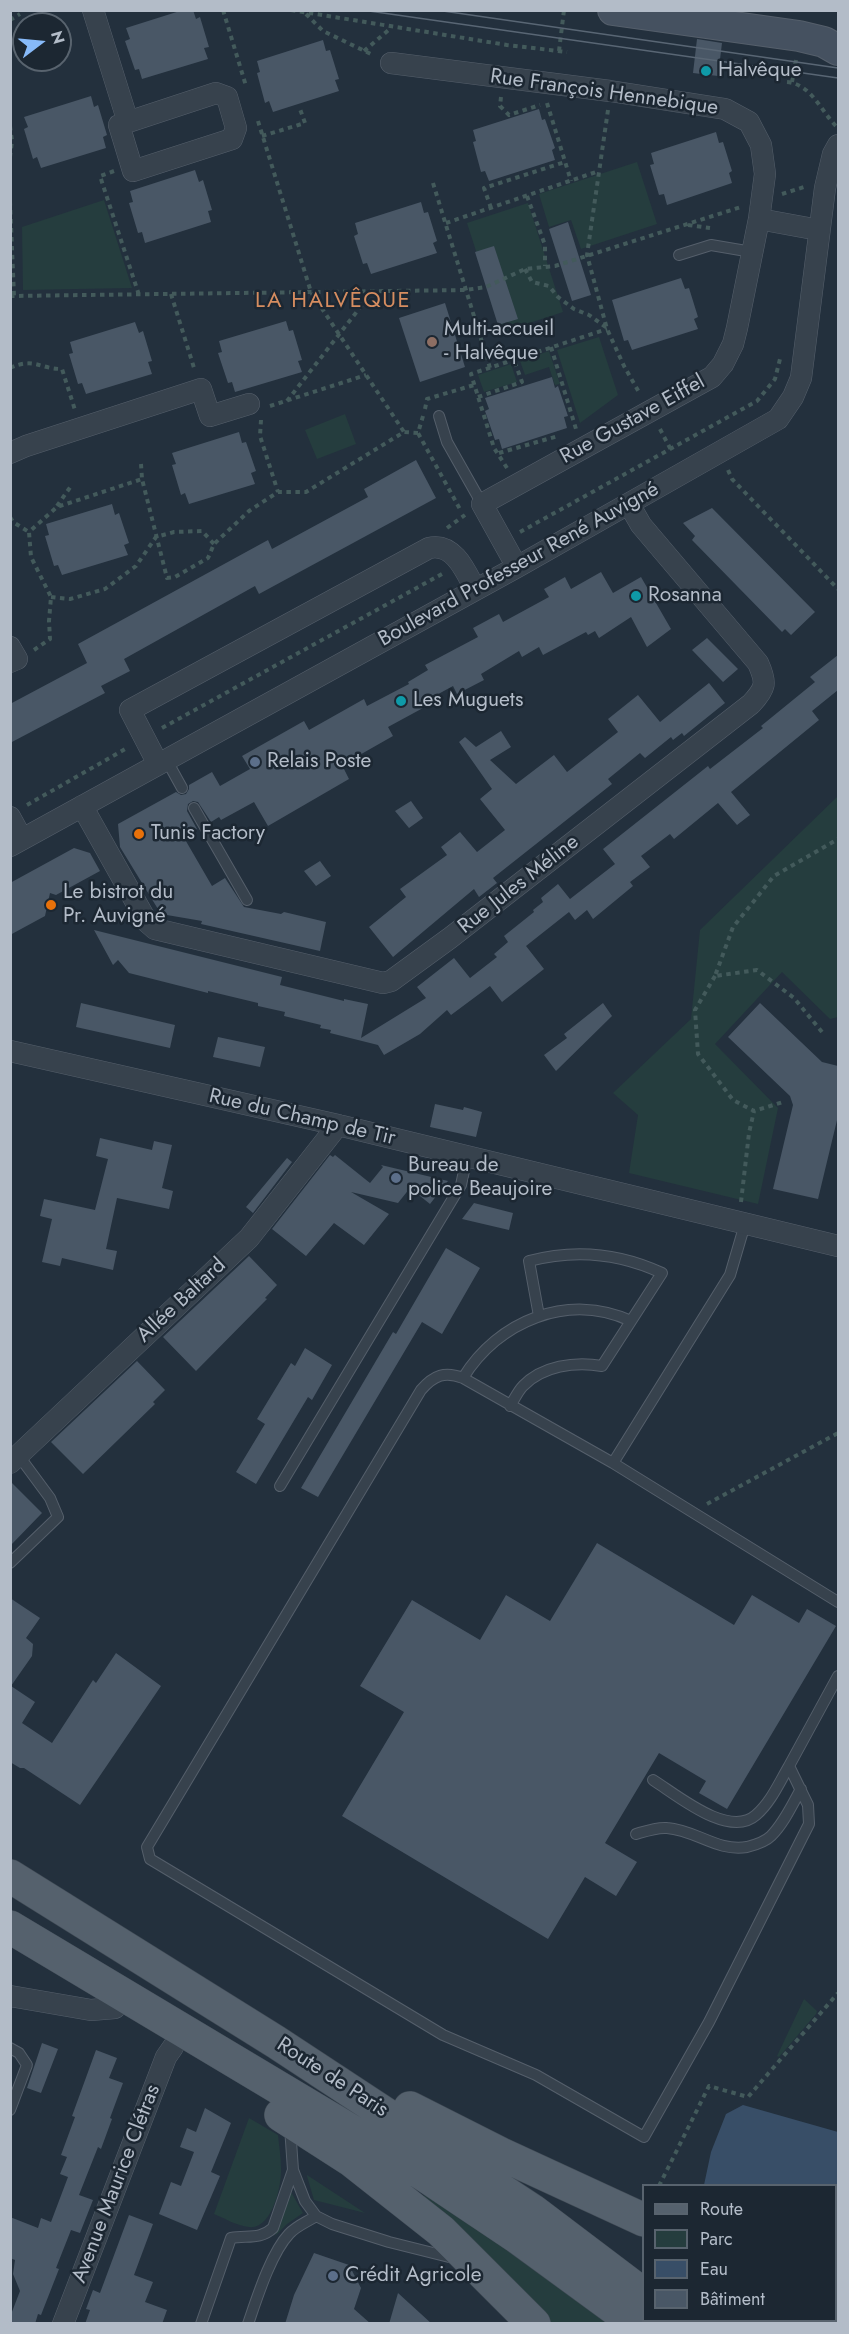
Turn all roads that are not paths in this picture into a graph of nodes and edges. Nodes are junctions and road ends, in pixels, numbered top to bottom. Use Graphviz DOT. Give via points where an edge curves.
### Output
graph roads {
  1 [pos="93,10"];
  2 [pos="613,10"];
  3 [pos="838,50"];
  4 [pos="391,63"];
  5 [pos="128,122"];
  6 [pos="838,146"];
  7 [pos="760,210"];
  8 [pos="819,230"];
  9 [pos="752,252"];
  10 [pos="679,255"];
  11 [pos="255,407"];
  12 [pos="439,416"];
  13 [pos="10,453"];
  14 [pos="482,504"];
  15 [pos="629,504"];
  16 [pos="517,567"];
  17 [pos="475,589"];
  18 [pos="162,762"];
  19 [pos="182,788"];
  20 [pos="82,806"];
  21 [pos="194,808"];
  22 [pos="10,817"];
  23 [pos="16,842"];
  24 [pos="247,900"];
  25 [pos="10,1051"];
  26 [pos="338,1125"];
  27 [pos="467,1156"];
  28 [pos="742,1223"];
  29 [pos="838,1246"];
  30 [pos="539,1317"];
  31 [pos="631,1321"];
  32 [pos="464,1378"];
  33 [pos="510,1406"];
  34 [pos="15,1460"];
  35 [pos="613,1463"];
  36 [pos="280,1486"];
  37 [pos="10,1563"];
  38 [pos="838,1602"];
  39 [pos="838,1676"];
  40 [pos="789,1766"];
  41 [pos="653,1780"];
  42 [pos="801,1789"];
  43 [pos="636,1834"];
  44 [pos="10,1876"];
  45 [pos="10,1927"];
  46 [pos="66,1960"];
  47 [pos="10,1996"];
  48 [pos="114,2008"];
  49 [pos="276,2042"];
  50 [pos="173,2047"];
  51 [pos="10,2048"];
  52 [pos="10,2110"];
  53 [pos="289,2121"];
  54 [pos="293,2170"];
  55 [pos="316,2216"];
  56 [pos="642,2219"];
  57 [pos="472,2261"];
  58 [pos="642,2293"];
  59 [pos="63,2324"];
  60 [pos="201,2324"];
  61 [pos="248,2324"];
  62 [pos="534,2324"];
  63 [pos="636,2324"];
  1 -- 5 [label="street"];
  2 -- 3 [label="street" via="799,36"];
  4 -- 7 [label="street, Rue François Hennebique" via="725,109 749,122 757,134 765,159"];
  5 -- 5 [label="street" via="216,93 227,97 236,128 232,139 133,171 118,125"];
  6 -- 8 [label="street, Boulevard Professeur René Auvigné" via="827,176"];
  7 -- 8 [label="street"];
  7 -- 9 [label="street, Rue Gustave Eiffel"];
  8 -- 15 [label="street, Boulevard Professeur René Auvigné" via="801,378 778,419"];
  9 -- 10 [label="lane" via="711,244"];
  9 -- 14 [label="street, Rue Gustave Eiffel" via="733,344 712,377 650,411 585,436"];
  11 -- 13 [label="street" via="210,416 201,389"];
  12 -- 14 [label="lane" via="447,442"];
  14 -- 16 [label="street"];
  15 -- 16 [label="street, Boulevard Professeur René Auvigné"];
  15 -- 20 [label="street, Rue Jules Méline" via="641,525 758,663 765,682 763,690 742,711 391,981 155,929 147,922"];
  16 -- 17 [label="street, Boulevard Professeur René Auvigné"];
  17 -- 18 [label="street, Boulevard Professeur René Auvigné"];
  17 -- 18 [label="street" via="453,554 436,546 429,548 130,710"];
  18 -- 19 [label="lane"];
  18 -- 20 [label="street, Boulevard Professeur René Auvigné"];
  20 -- 23 [label="street, Boulevard Professeur René Auvigné"];
  21 -- 24 [label="lane"];
  22 -- 23 [label="street"];
  25 -- 26 [label="street, Rue du Champ de Tir"];
  26 -- 27 [label="street, Rue du Champ de Tir"];
  26 -- 34 [label="street, Allée Baltard" via="249,1238"];
  27 -- 28 [label="street, Rue du Champ de Tir"];
  27 -- 36 [label="lane" via="461,1185"];
  28 -- 29 [label="street, Rue du Champ de Tir"];
  28 -- 35 [label="lane" via="730,1275"];
  30 -- 31 [label="lane" via="585,1310"];
  30 -- 31 [label="lane" via="529,1261 589,1254 638,1262 662,1274"];
  30 -- 32 [label="lane" via="522,1322 495,1339 472,1363"];
  31 -- 33 [label="lane" via="602,1366 564,1365 541,1373 522,1386"];
  32 -- 33 [label="lane"];
  32 -- 42 [label="lane" via="441,1374 421,1390 147,1847 150,1860 443,2035 536,2075 644,2137 709,2022 808,1824 808,1805"];
  33 -- 35 [label="lane"];
  34 -- 37 [label="lane" via="50,1498 58,1517"];
  35 -- 38 [label="lane"];
  39 -- 40 [label="lane"];
  40 -- 41 [label="lane" via="754,1818 729,1823"];
  40 -- 42 [label="lane"];
  42 -- 43 [label="lane" via="782,1824 769,1838 755,1845 721,1847 666,1828"];
  44 -- 49 [label="main road, Route de Paris"];
  45 -- 46 [label="main road, Route de Paris"];
  46 -- 48 [label="main road"];
  46 -- 63 [label="main road, Route de Paris" via="423,2174"];
  47 -- 48 [label="street" via="91,2010"];
  48 -- 50 [label="main road"];
  49 -- 56 [label="main road"];
  49 -- 58 [label="main road, Route de Paris" via="533,2211"];
  50 -- 53 [label="main road"];
  50 -- 59 [label="street, Avenue Maurice Clétras" via="166,2056"];
  51 -- 52 [label="lane" via="27,2065"];
  53 -- 54 [label="lane"];
  53 -- 57 [label="main road" via="351,2160 441,2231"];
  54 -- 55 [label="lane" via="304,2201"];
  54 -- 60 [label="lane" via="273,2229 257,2238 231,2238"];
  55 -- 57 [label="lane" via="389,2242"];
  55 -- 61 [label="lane" via="283,2242"];
  57 -- 62 [label="main road"];
}
